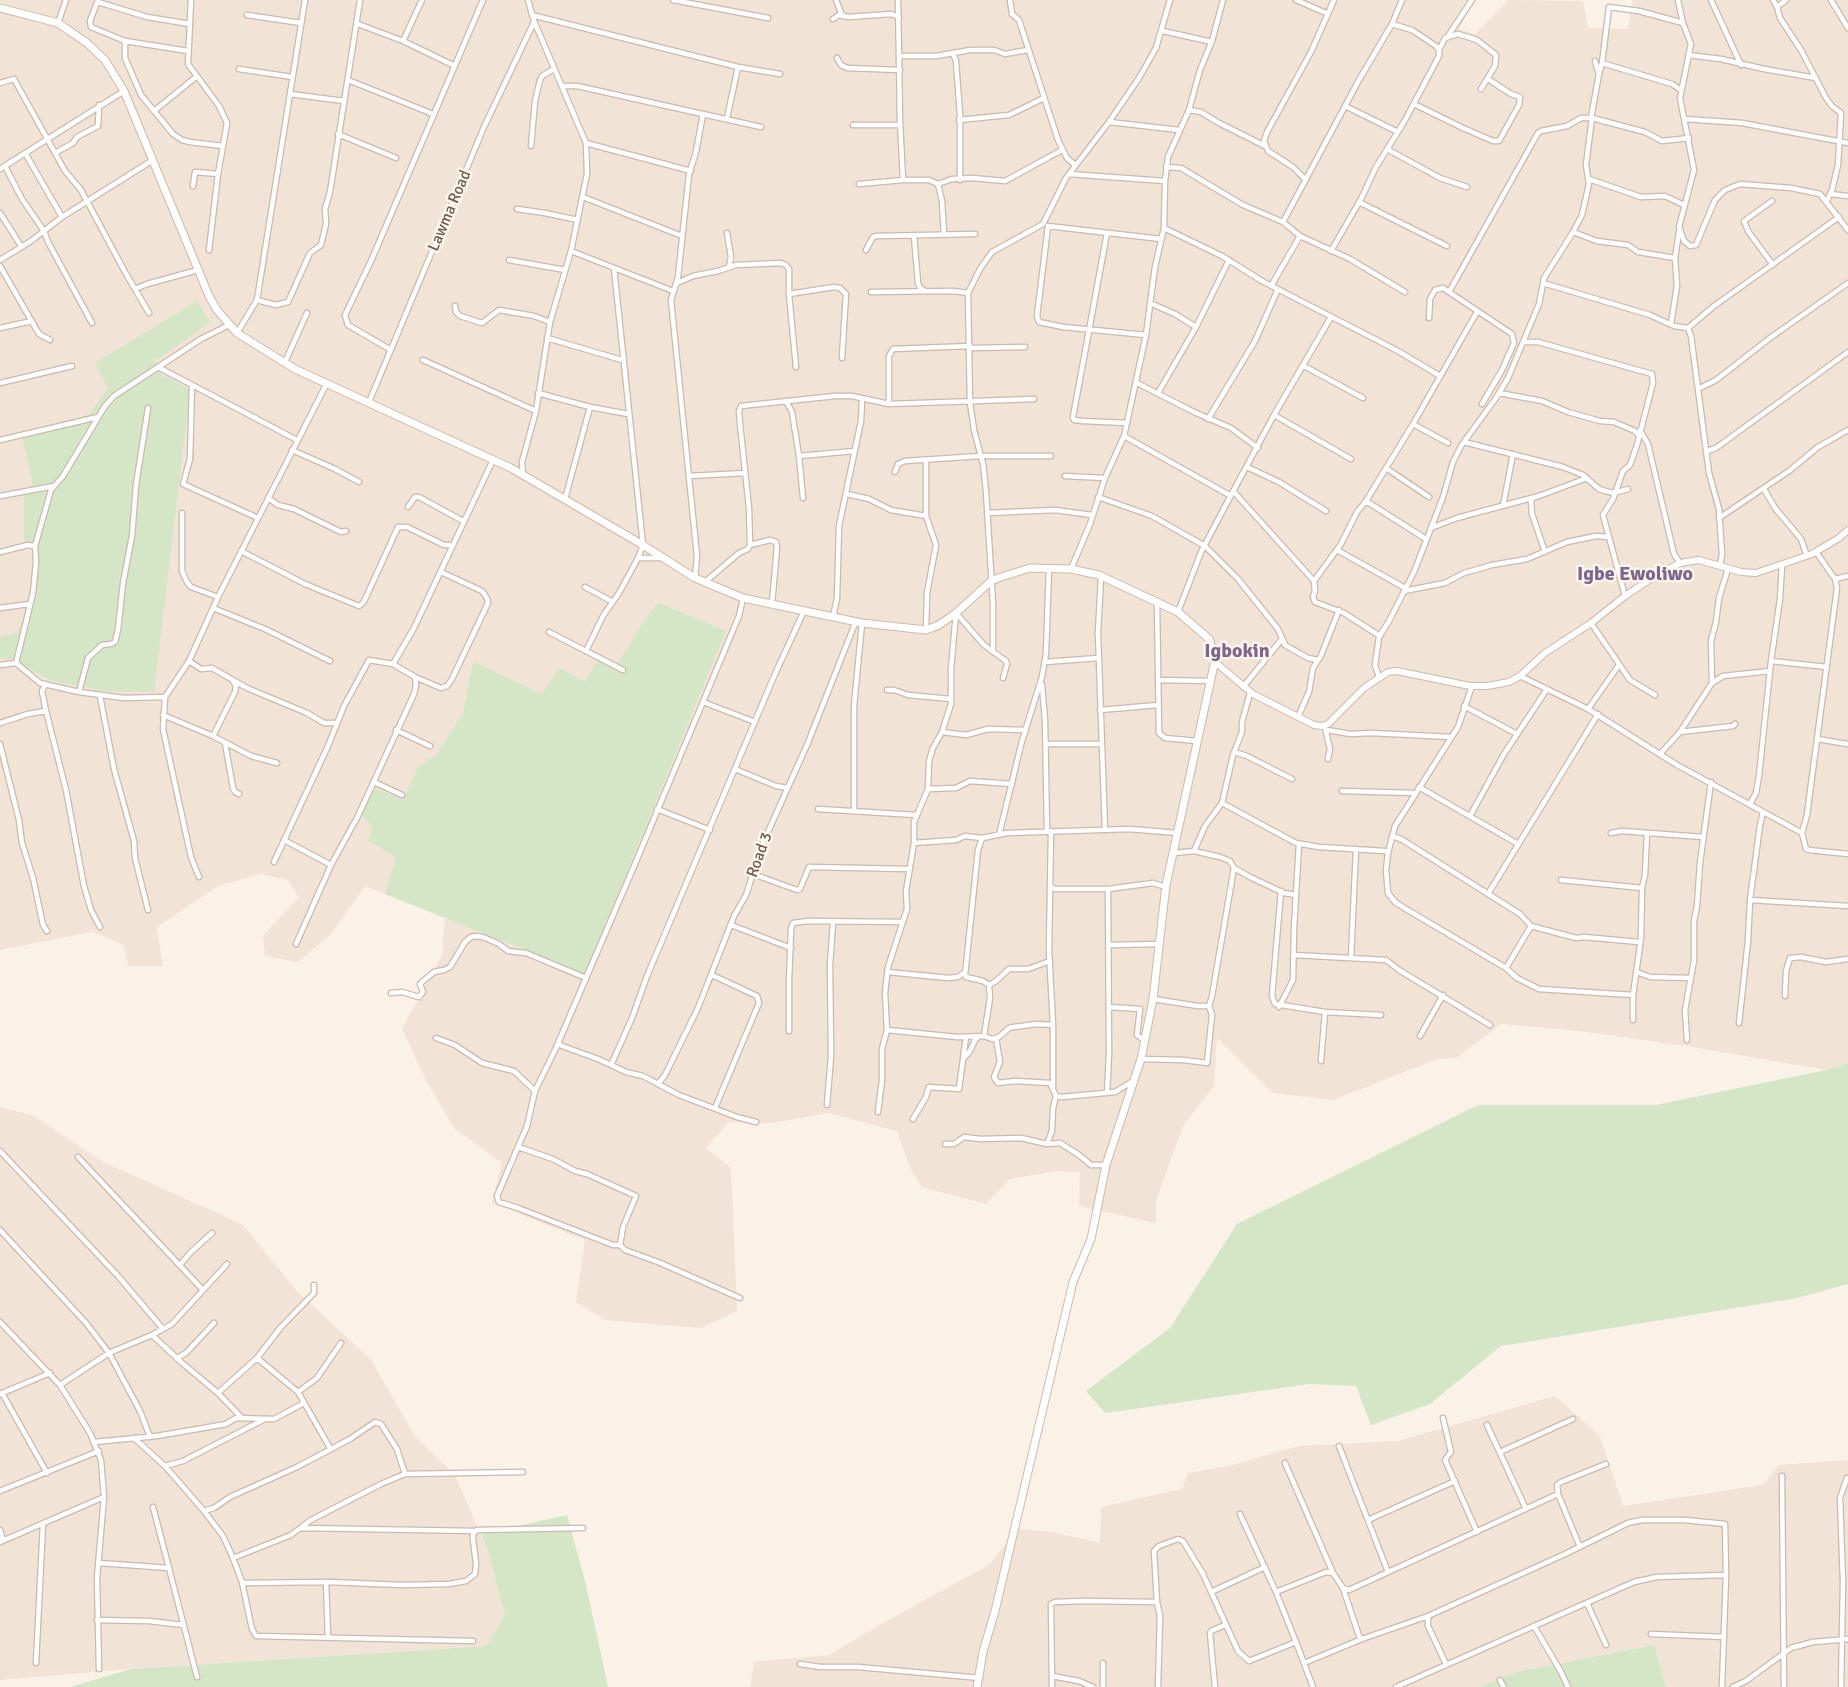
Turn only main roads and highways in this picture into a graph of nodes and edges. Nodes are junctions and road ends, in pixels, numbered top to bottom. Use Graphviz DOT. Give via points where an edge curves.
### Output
graph roads {
  1 [pos="0,8"];
  2 [pos="977,1687"];
  1 -- 2 [label="main road" via="58,23 95,49 116,75 198,270 217,310 237,333 326,385 523,474 695,578 744,598 833,618 926,630 956,614 991,581 1020,570 1071,569 1101,577 1178,612 1209,639 1215,662 1166,887 1153,999 1141,1059 1106,1165 1091,1239 1073,1282"];
}
